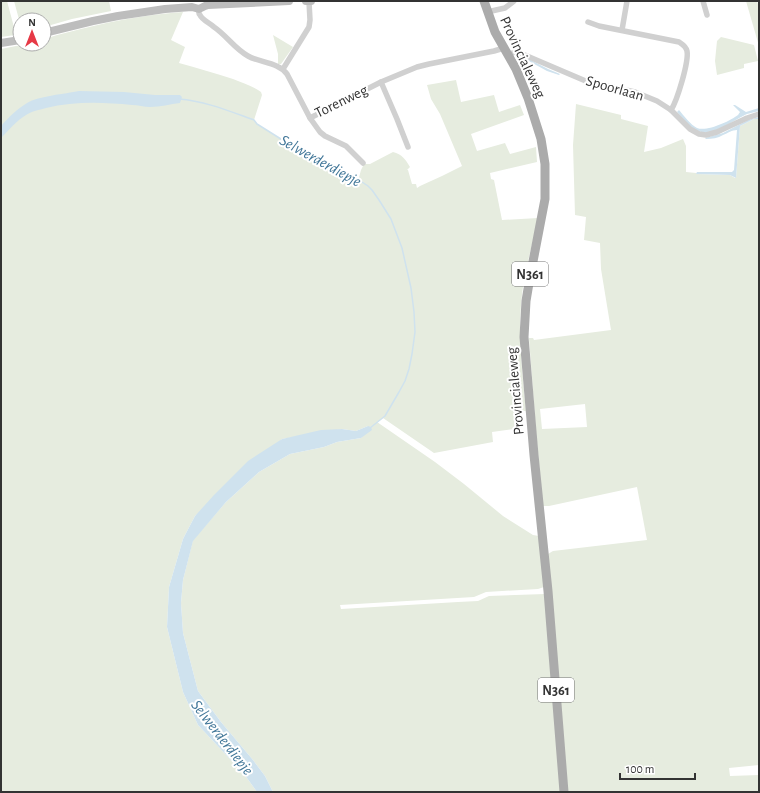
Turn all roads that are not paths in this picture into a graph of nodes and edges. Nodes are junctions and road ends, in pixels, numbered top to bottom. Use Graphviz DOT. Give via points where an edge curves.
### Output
graph roads {
  1 [pos="289,1"];
  2 [pos="309,1"];
  3 [pos="484,1"];
  4 [pos="514,1"];
  5 [pos="627,1"];
  6 [pos="703,1"];
  7 [pos="198,9"];
  8 [pos="487,12"];
  9 [pos="707,15"];
  10 [pos="588,22"];
  11 [pos="622,30"];
  12 [pos="52,31"];
  13 [pos="12,41"];
  14 [pos="1,43"];
  15 [pos="506,52"];
  16 [pos="283,69"];
  17 [pos="381,82"];
  18 [pos="671,110"];
  19 [pos="759,114"];
  20 [pos="310,118"];
  21 [pos="408,148"];
  22 [pos="363,163"];
  23 [pos="564,792"];
  1 -- 7 [label="street" via="205,6"];
  2 -- 16 [label="street" via="309,27"];
  3 -- 8 [label="main road, Provincialeweg / N361"];
  4 -- 8 [label="street" via="505,8"];
  5 -- 11 [label="street"];
  6 -- 9 [label="street"];
  7 -- 12 [label="street" via="192,6 118,16"];
  7 -- 16 [label="street" via="203,19 248,56"];
  8 -- 15 [label="main road, Provincialeweg / N361"];
  10 -- 11 [label="street"];
  11 -- 18 [label="street" via="679,42 684,46 687,52 684,72"];
  13 -- 14 [label="street"];
  15 -- 17 [label="street, Torenweg" via="488,52 421,66"];
  15 -- 18 [label="street, Spoorlaan" via="520,53 588,82 635,92"];
  15 -- 23 [label="main road, Provincialeweg / N361" via="532,107 545,164 545,199 526,301 524,336"];
  16 -- 20 [label="street, Torenweg"];
  17 -- 20 [label="street, Torenweg"];
  17 -- 21 [label="street"];
  18 -- 19 [label="street, Spoorlaan" via="693,131 706,135"];
  20 -- 22 [label="street" via="320,132 346,146"];
}
